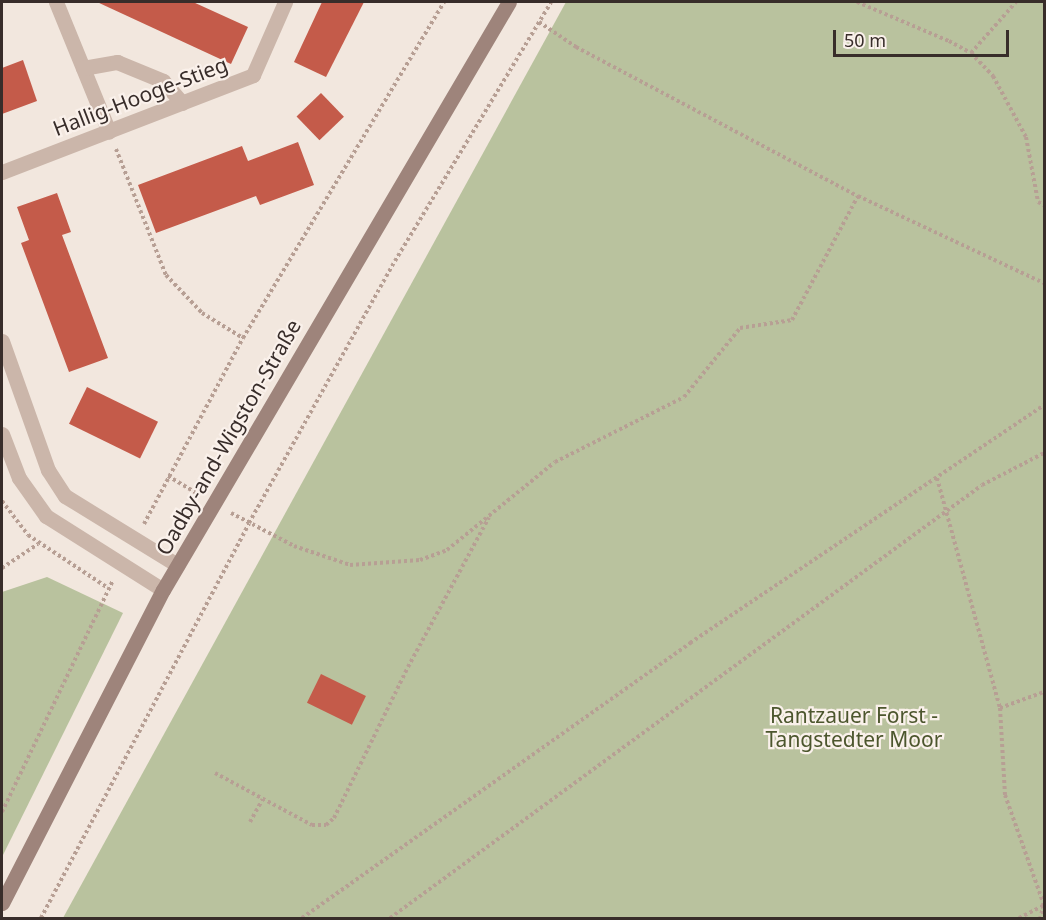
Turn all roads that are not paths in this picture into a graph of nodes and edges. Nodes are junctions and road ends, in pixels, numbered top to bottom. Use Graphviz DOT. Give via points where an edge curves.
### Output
graph roads {
  1 [pos="56,2"];
  2 [pos="285,2"];
  3 [pos="509,2"];
  4 [pos="83,68"];
  5 [pos="182,103"];
  6 [pos="109,132"];
  7 [pos="2,172"];
  8 [pos="2,341"];
  9 [pos="2,434"];
  10 [pos="177,565"];
  11 [pos="163,590"];
  12 [pos="2,903"];
  1 -- 4 [label="street"];
  2 -- 5 [label="street, Hallig-Hooge-Stieg" via="253,75"];
  3 -- 10 [label="main road, Oadby-and-Wigston-Straße"];
  4 -- 5 [label="street" via="117,62 163,81"];
  4 -- 6 [label="street"];
  5 -- 6 [label="street, Hallig-Hooge-Stieg"];
  6 -- 7 [label="street, Hallig-Hooge-Stieg"];
  8 -- 10 [label="street" via="54,482 78,507"];
  9 -- 11 [label="street" via="19,478 46,516"];
  10 -- 11 [label="main road, Oadby-and-Wigston-Straße"];
  11 -- 12 [label="main road, Oadby-and-Wigston-Straße"];
}
